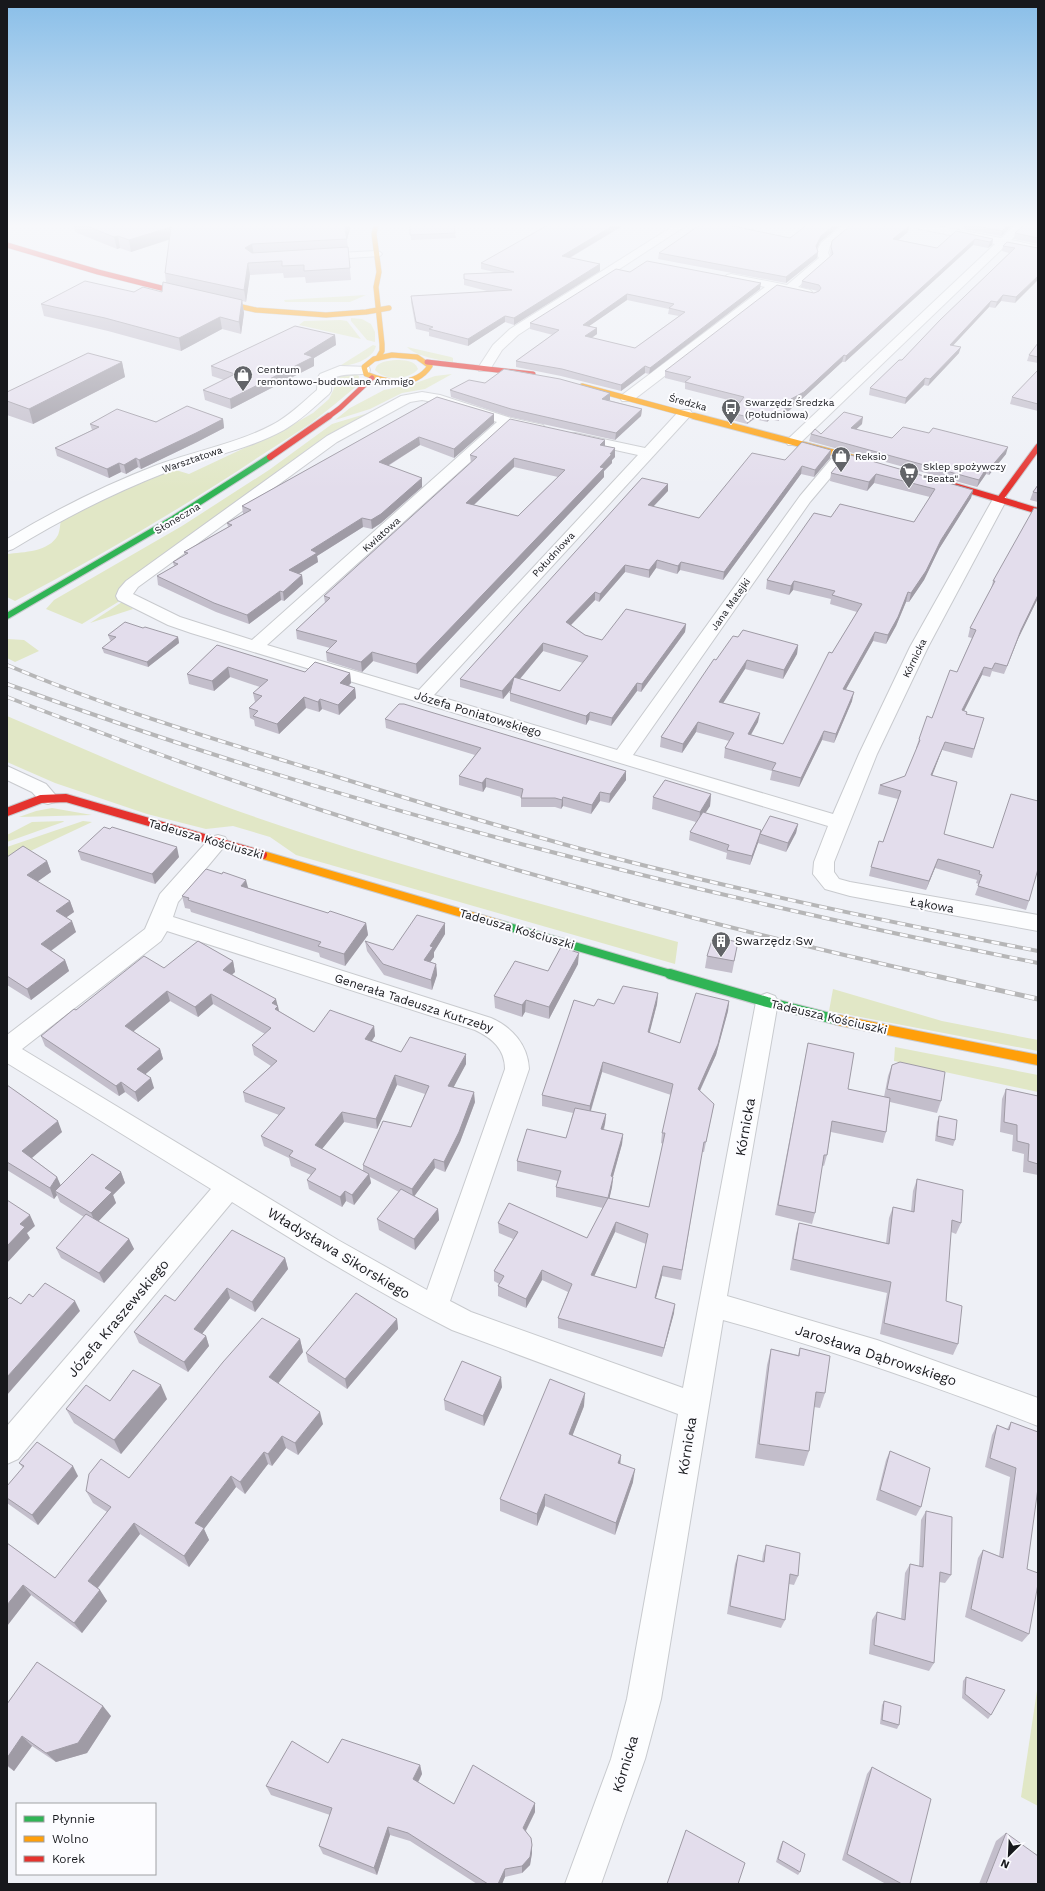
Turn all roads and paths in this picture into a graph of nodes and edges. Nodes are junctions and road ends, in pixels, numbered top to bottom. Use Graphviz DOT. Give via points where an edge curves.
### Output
graph roads {
  1 [pos="316,313"];
  2 [pos="371,313"];
  3 [pos="378,313"];
  4 [pos="390,313"];
  5 [pos="543,313"];
  6 [pos="738,313"];
  7 [pos="928,313"];
  8 [pos="391,320"];
  9 [pos="400,347"];
  10 [pos="410,355"];
  11 [pos="378,358"];
  12 [pos="427,362"];
  13 [pos="484,368"];
  14 [pos="368,374"];
  15 [pos="426,374"];
  16 [pos="544,376"];
  17 [pos="390,382"];
  18 [pos="576,384"];
  19 [pos="627,398"];
  20 [pos="340,408"];
  21 [pos="685,413"];
  22 [pos="507,421"];
  23 [pos="551,431"];
  24 [pos="566,434"];
  25 [pos="793,442"];
  26 [pos="1038,447"];
  27 [pos="648,453"];
  28 [pos="842,455"];
  29 [pos="886,467"];
  30 [pos="937,481"];
  31 [pos="1000,499"];
  32 [pos="1038,511"];
  33 [pos="7,546"];
  34 [pos="11,614"];
  35 [pos="255,646"];
  36 [pos="422,697"];
  37 [pos="622,757"];
  38 [pos="7,772"];
  39 [pos="48,798"];
  40 [pos="7,812"];
  41 [pos="839,823"];
  42 [pos="218,842"];
  43 [pos="828,881"];
  44 [pos="160,921"];
  45 [pos="1038,923"];
  46 [pos="767,1002"];
  47 [pos="7,1049"];
  48 [pos="1038,1060"];
  49 [pos="229,1187"];
  50 [pos="712,1305"];
  51 [pos="434,1308"];
  52 [pos="694,1405"];
  53 [pos="1038,1412"];
  54 [pos="7,1449"];
  55 [pos="584,1884"];
  1 -- 2 [label="street"];
  3 -- 11 [label="street" via="382,351"];
  4 -- 8 [label="street"];
  5 -- 13 [label="street" via="514,332 497,348"];
  6 -- 19 [label="street"];
  7 -- 25 [label="street"];
  9 -- 10 [label="street"];
  10 -- 11 [label="street"];
  10 -- 12 [label="street"];
  11 -- 14 [label="street, Słoneczna" via="366,364"];
  12 -- 13 [label="street"];
  12 -- 15 [label="street" via="430,366"];
  13 -- 15 [label="street"];
  13 -- 16 [label="street"];
  14 -- 17 [label="street"];
  14 -- 20 [label="street, Słoneczna"];
  14 -- 33 [label="street, Warsztatowa" via="340,370 325,377 324,391 277,428 247,441 185,460 122,486 40,525"];
  15 -- 17 [label="street" via="407,381"];
  17 -- 20 [label="street, Słoneczna"];
  18 -- 19 [label="street, Średzka"];
  19 -- 21 [label="street, Średzka"];
  20 -- 34 [label="street, Słoneczna" via="273,457 191,510"];
  21 -- 25 [label="street, Średzka"];
  21 -- 27 [label="street, Południowa"];
  22 -- 23 [label="street"];
  22 -- 35 [label="street, Kwiatowa"];
  22 -- 35 [label="street, Józefa Poniatowskiego" via="435,398 422,396 401,401 332,439 132,584 123,594 126,598 182,625"];
  24 -- 27 [label="street"];
  25 -- 28 [label="street, Średzka"];
  26 -- 31 [label="street, Kórnicka"];
  27 -- 36 [label="street, Południowa"];
  28 -- 29 [label="street, Średzka"];
  28 -- 37 [label="street, Jana Matejki" via="805,499"];
  30 -- 31 [label="street"];
  31 -- 32 [label="street"];
  31 -- 41 [label="street, Kórnicka" via="919,646"];
  35 -- 36 [label="street, Józefa Poniatowskiego"];
  36 -- 37 [label="street, Józefa Poniatowskiego"];
  37 -- 41 [label="street, Józefa Poniatowskiego"];
  38 -- 39 [label="street" via="39,788"];
  39 -- 40 [label="street, Tadeusza Kościuszki" via="30,802"];
  39 -- 42 [label="street, Tadeusza Kościuszki" via="72,800"];
  41 -- 43 [label="street, Kórnicka" via="822,869 824,878"];
  42 -- 44 [label="street" via="168,899"];
  42 -- 46 [label="street, Tadeusza Kościuszki"];
  43 -- 45 [label="street, Łąkowa" via="850,889"];
  44 -- 47 [label="street" via="155,932 143,944"];
  44 -- 51 [label="street, Generała Tadeusza Kutrzeby" via="484,1024 497,1030 504,1037 515,1056 517,1069"];
  46 -- 48 [label="street, Tadeusza Kościuszki" via="854,1024"];
  46 -- 50 [label="street, Kórnicka"];
  47 -- 49 [label="street, Władysława Sikorskiego"];
  49 -- 51 [label="street, Władysława Sikorskiego"];
  49 -- 54 [label="street, Józefa Kraszewskiego"];
  50 -- 52 [label="street, Kórnicka"];
  50 -- 53 [label="street, Jarosława Dąbrowskiego" via="871,1352"];
  51 -- 52 [label="street, Władysława Sikorskiego" via="462,1321"];
  52 -- 55 [label="street, Kórnicka" via="644,1699 628,1759"];
}
